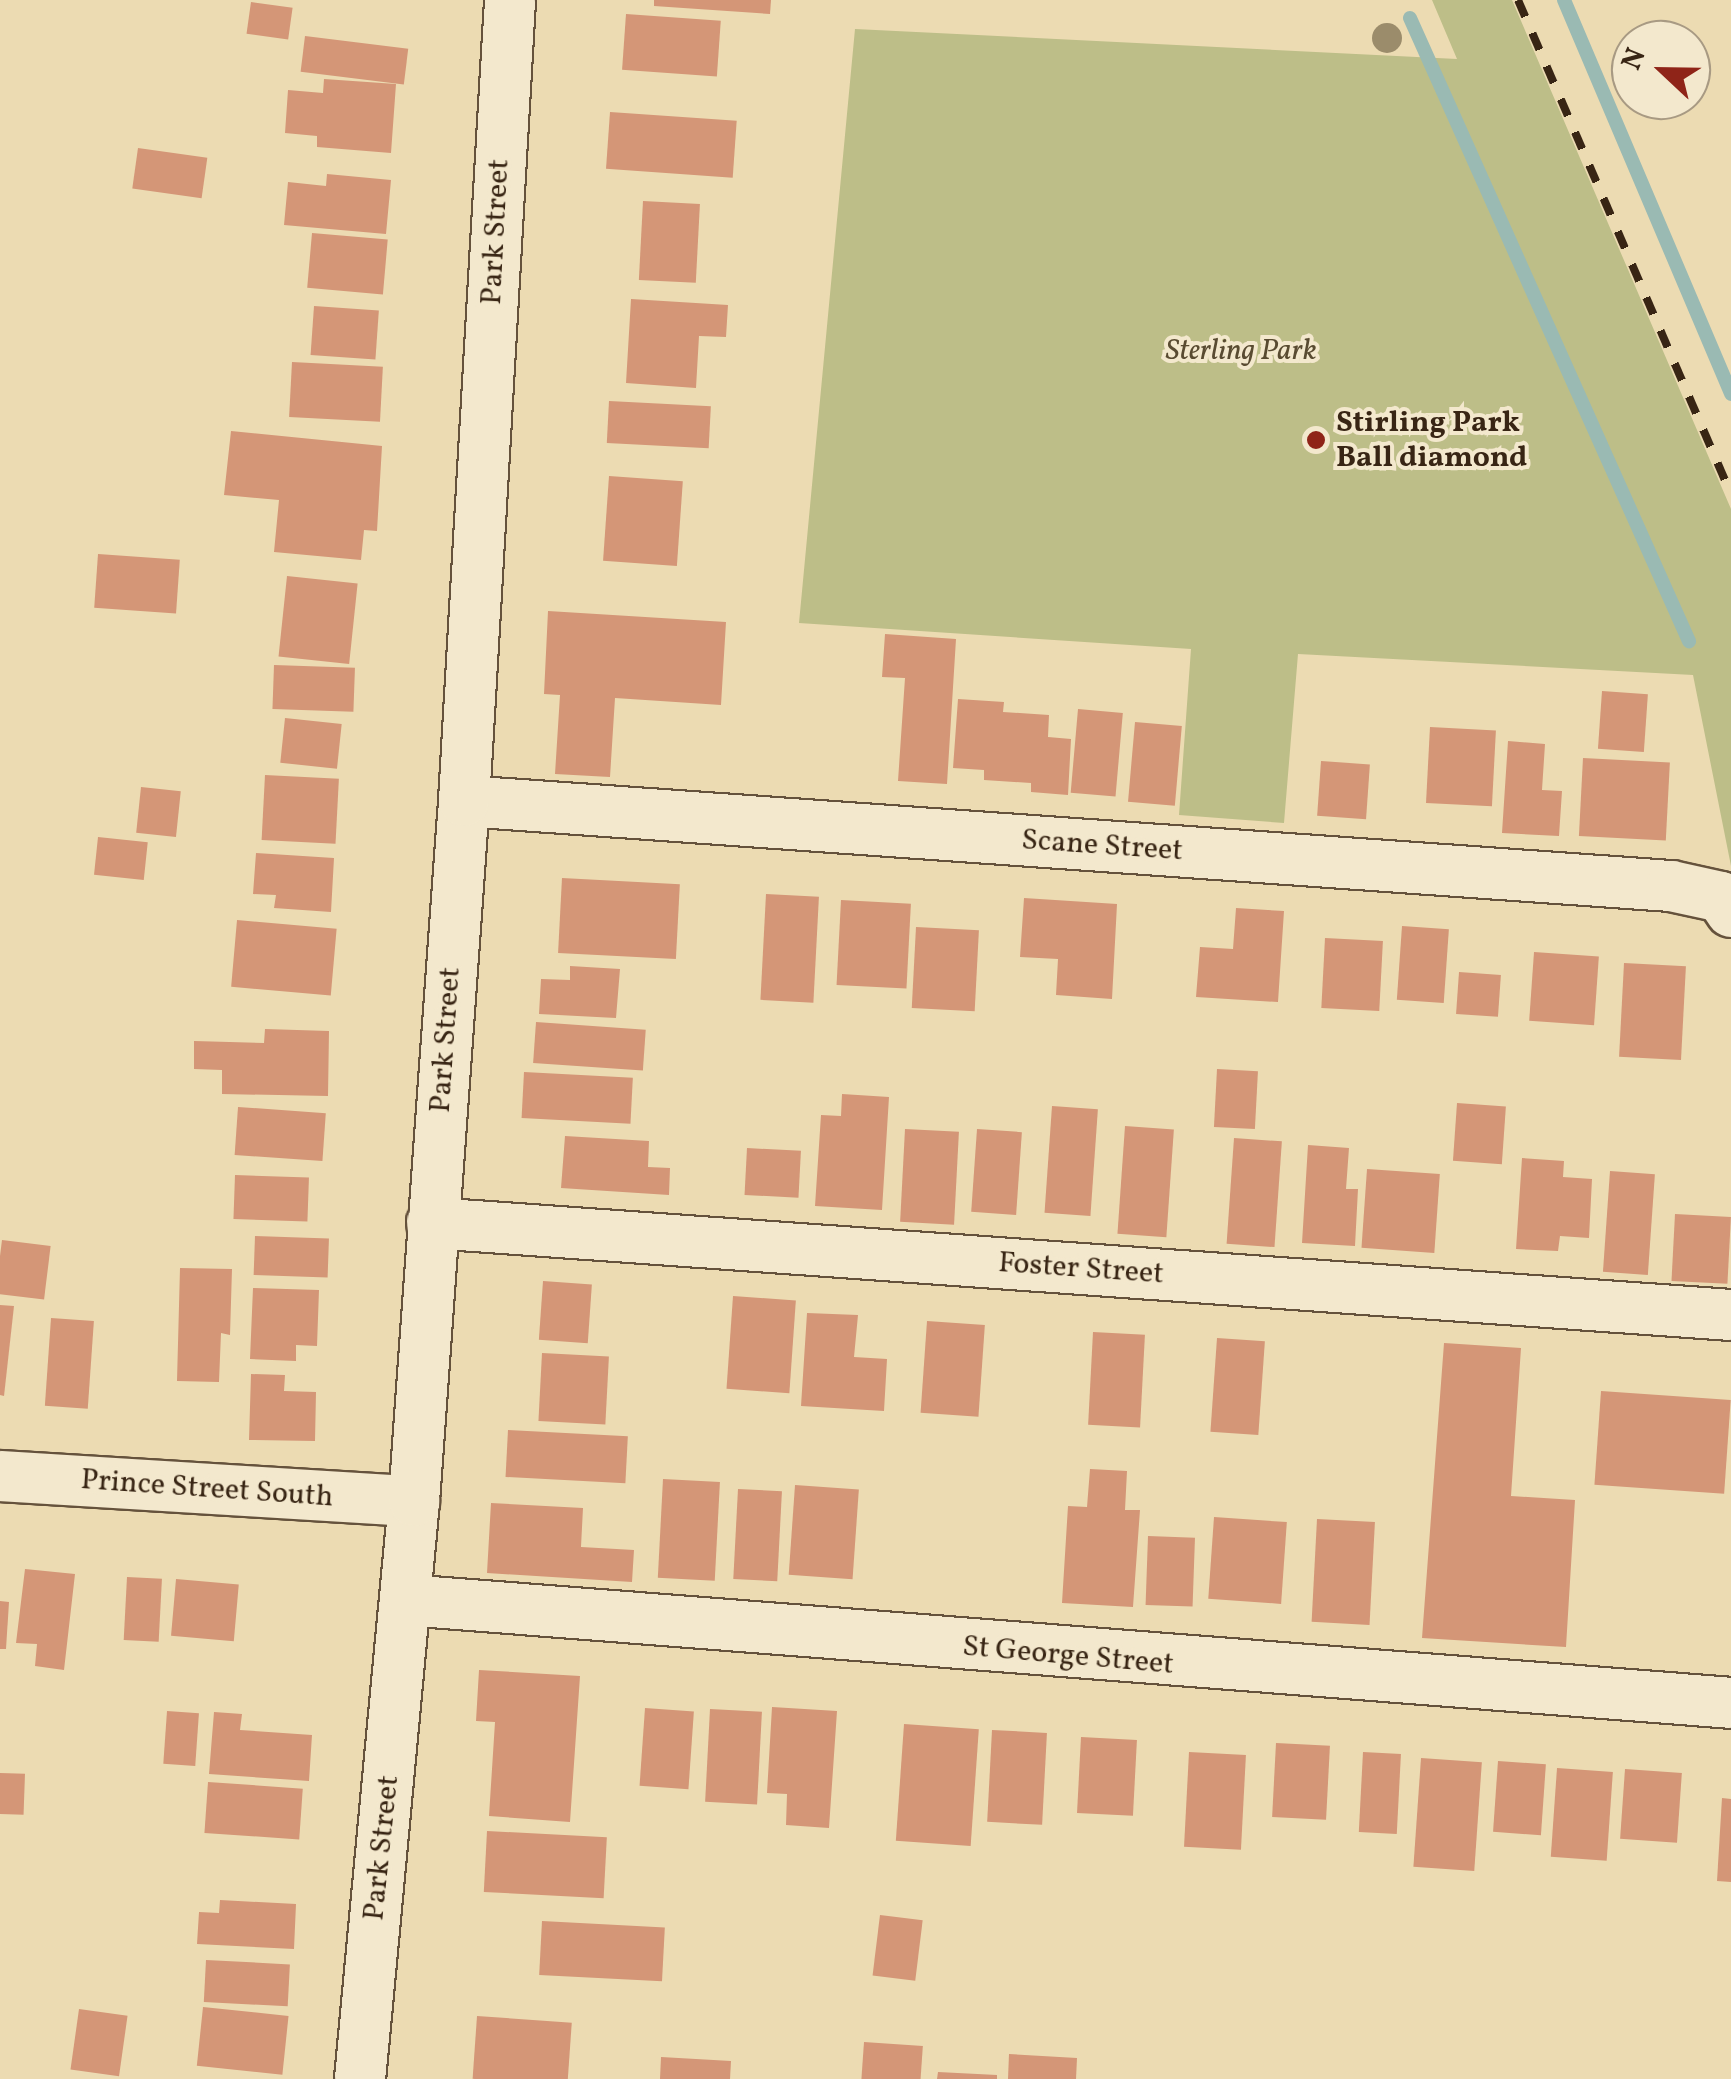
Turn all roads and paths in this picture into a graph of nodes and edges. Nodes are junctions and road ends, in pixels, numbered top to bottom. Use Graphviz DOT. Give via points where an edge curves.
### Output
graph roads {
  1 [pos="510,0"];
  2 [pos="464,801"];
  3 [pos="1731,912"];
  4 [pos="432,1223"];
  5 [pos="1731,1315"];
  6 [pos="0,1476"];
  7 [pos="414,1501"];
  8 [pos="406,1600"];
  9 [pos="1731,1704"];
  10 [pos="360,2079"];
  1 -- 2 [label="street, Park Street"];
  2 -- 3 [label="street, Scane Street" via="1671,886 1721,897"];
  2 -- 4 [label="street, Park Street"];
  4 -- 5 [label="street, Foster Street"];
  4 -- 7 [label="street, Park Street"];
  6 -- 7 [label="street, Prince Street South"];
  7 -- 8 [label="street, Park Street"];
  8 -- 9 [label="street, St George Street"];
  8 -- 10 [label="street, Park Street"];
}
